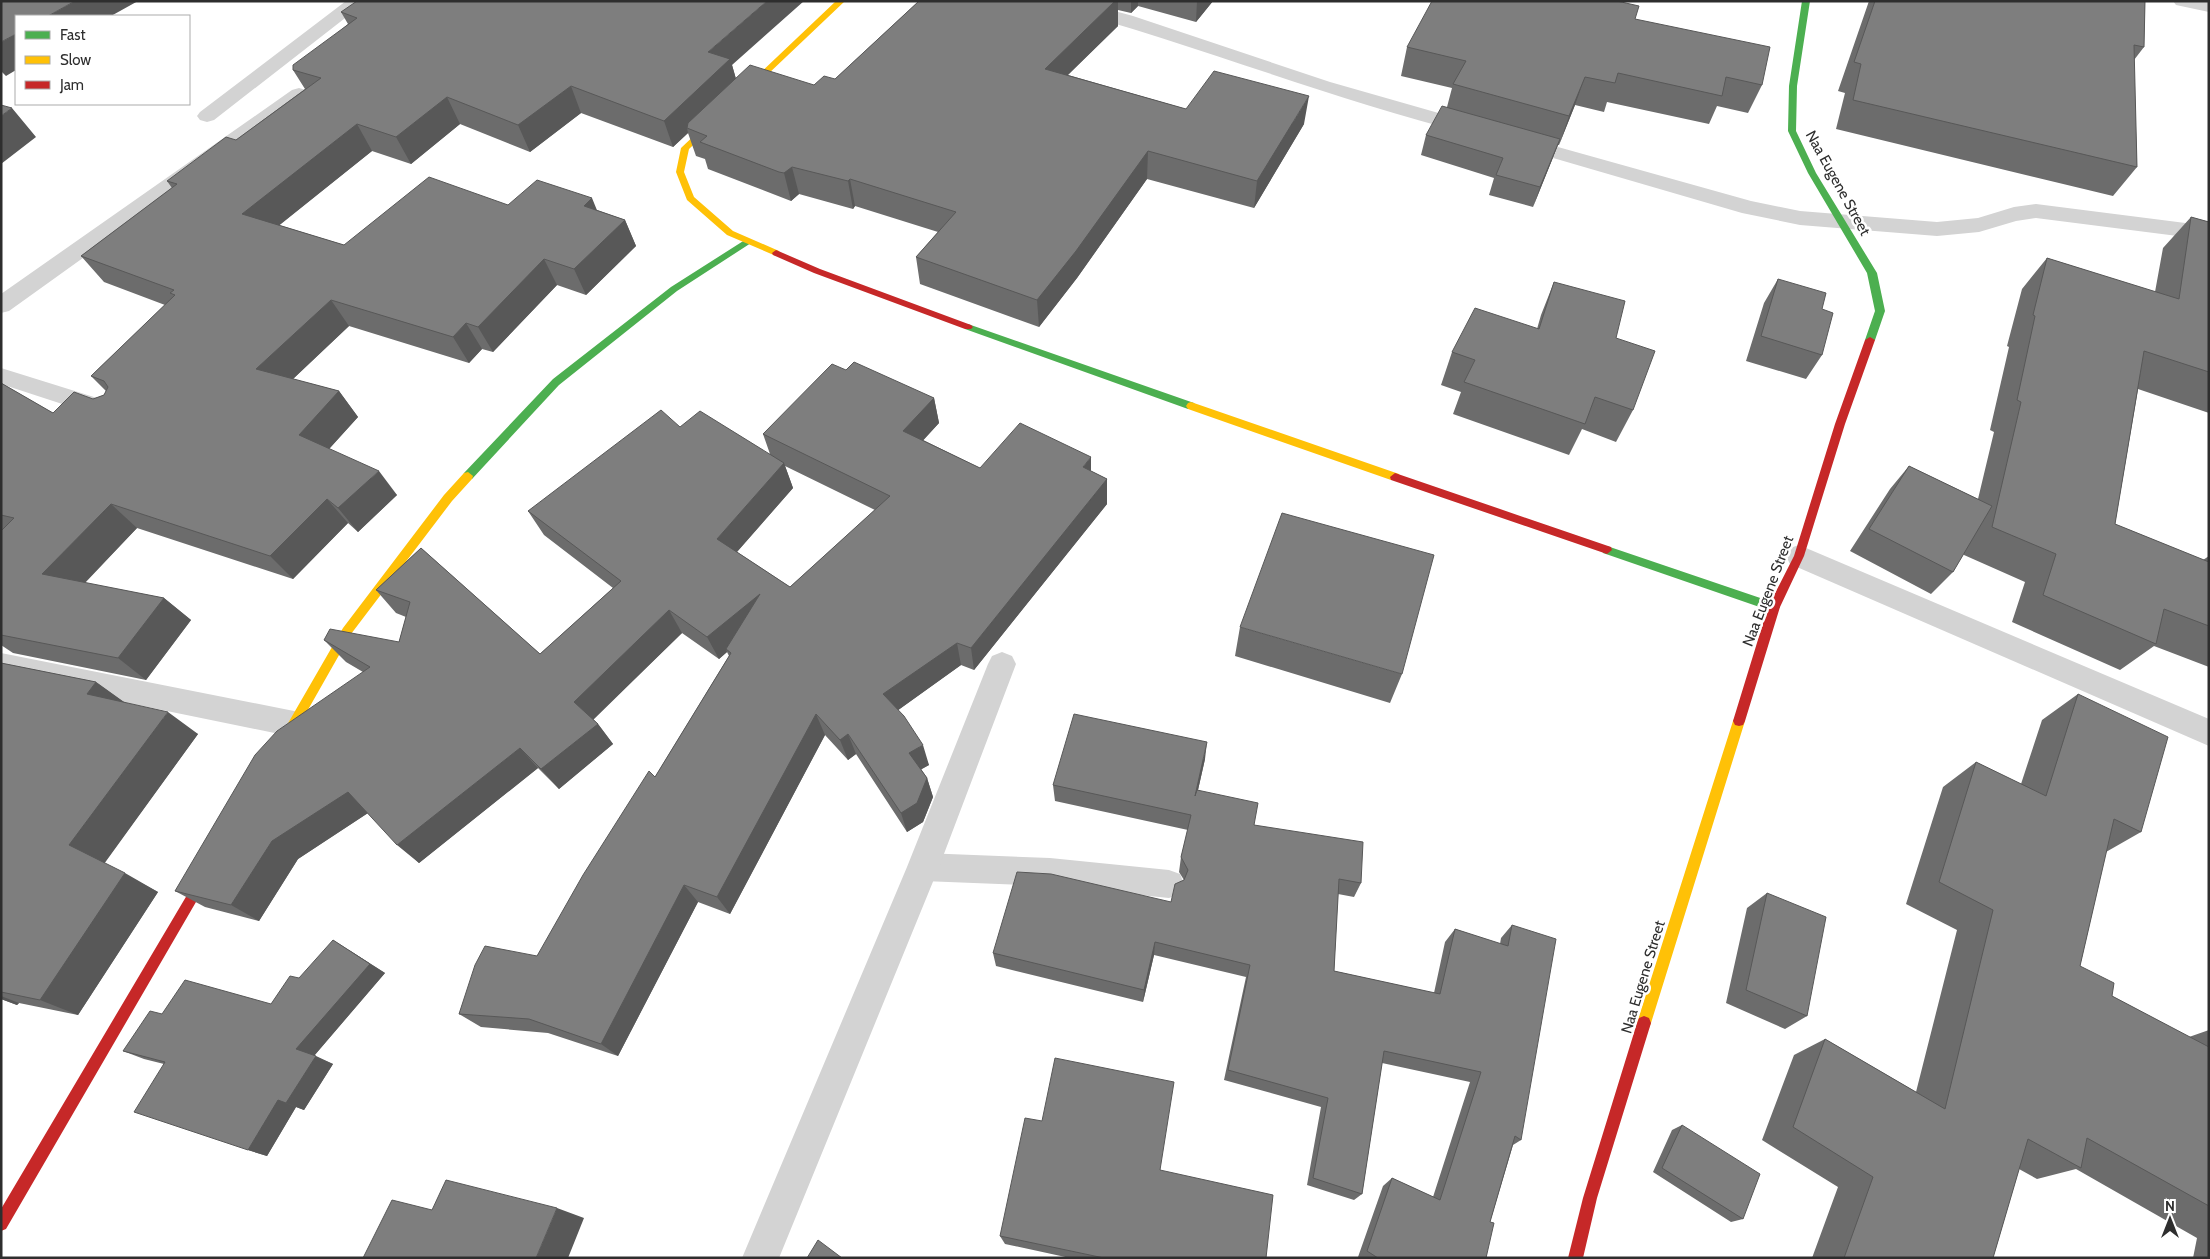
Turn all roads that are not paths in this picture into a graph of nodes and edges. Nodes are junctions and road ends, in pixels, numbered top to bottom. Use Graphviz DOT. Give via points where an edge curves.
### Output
graph roads {
  1 [pos="358,1"];
  2 [pos="841,1"];
  3 [pos="1056,1"];
  4 [pos="1806,1"];
  5 [pos="2182,1"];
  6 [pos="2209,7"];
  7 [pos="299,94"];
  8 [pos="207,116"];
  9 [pos="1841,220"];
  10 [pos="2209,233"];
  11 [pos="748,241"];
  12 [pos="1,305"];
  13 [pos="1,376"];
  14 [pos="119,413"];
  15 [pos="1799,556"];
  16 [pos="1774,607"];
  17 [pos="1002,664"];
  18 [pos="1,665"];
  19 [pos="294,724"];
  20 [pos="2209,733"];
  21 [pos="274,758"];
  22 [pos="216,858"];
  23 [pos="923,867"];
  24 [pos="1170,884"];
  25 [pos="1,1224"];
  26 [pos="760,1258"];
  27 [pos="1575,1258"];
  1 -- 8 [label="street"];
  2 -- 11 [label="street" via="685,148 680,172 690,198 730,233"];
  3 -- 9 [label="street" via="1126,20 1323,86 1750,208 1800,218"];
  4 -- 9 [label="street, Naa Eugene Street" via="1793,86 1792,131 1812,173"];
  5 -- 6 [label="street"];
  7 -- 12 [label="street"];
  9 -- 10 [label="street" via="1937,229 1979,225 2036,211"];
  9 -- 15 [label="street, Naa Eugene Street" via="1872,273 1880,311 1840,424"];
  11 -- 16 [label="street" via="818,271 1071,365"];
  11 -- 19 [label="street" via="674,289 549,390 448,498 347,632"];
  13 -- 14 [label="lane"];
  15 -- 16 [label="street, Naa Eugene Street"];
  15 -- 20 [label="street"];
  16 -- 27 [label="street, Naa Eugene Street" via="1590,1198"];
  17 -- 23 [label="street"];
  18 -- 19 [label="street"];
  19 -- 21 [label="street"];
  22 -- 25 [label="street"];
  23 -- 24 [label="lane" via="1050,872"];
  23 -- 26 [label="street"];
}
